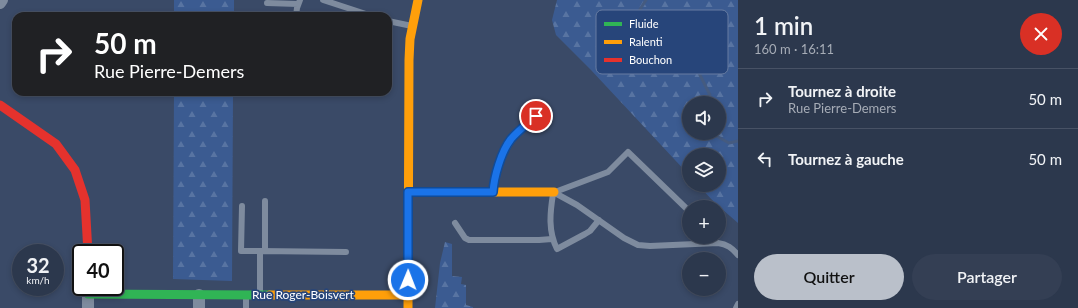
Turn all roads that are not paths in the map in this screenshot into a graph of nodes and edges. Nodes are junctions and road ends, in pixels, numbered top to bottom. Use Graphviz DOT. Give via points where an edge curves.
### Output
graph roads {
  1 [pos="2,0"];
  2 [pos="323,0"];
  3 [pos="418,0"];
  4 [pos="299,2"];
  5 [pos="0,3"];
  6 [pos="267,3"];
  7 [pos="297,12"];
  8 [pos="360,12"];
  9 [pos="392,23"];
  10 [pos="412,26"];
  11 [pos="0,106"];
  12 [pos="542,110"];
  13 [pos="408,192"];
  14 [pos="493,192"];
  15 [pos="554,192"];
  16 [pos="265,201"];
  17 [pos="682,204"];
  18 [pos="242,206"];
  19 [pos="599,220"];
  20 [pos="455,223"];
  21 [pos="552,239"];
  22 [pos="87,244"];
  23 [pos="262,251"];
  24 [pos="346,252"];
  25 [pos="738,255"];
  26 [pos="124,292"];
  27 [pos="199,295"];
  28 [pos="246,295"];
  29 [pos="260,295"];
  30 [pos="408,295"];
  31 [pos="88,296"];
  32 [pos="738,304"];
  33 [pos="88,308"];
  34 [pos="199,308"];
  35 [pos="246,308"];
  36 [pos="408,308"];
  37 [pos="736,308"];
  1 -- 5 [label="street"];
  2 -- 8 [label="lane"];
  3 -- 10 [label="street"];
  4 -- 6 [label="lane"];
  4 -- 7 [label="lane"];
  9 -- 10 [label="lane"];
  10 -- 13 [label="street" via="409,60"];
  11 -- 22 [label="street" via="56,144 75,170 85,200"];
  12 -- 14 [label="lane" via="508,145 494,179"];
  13 -- 14 [label="street"];
  13 -- 30 [label="street"];
  14 -- 15 [label="street"];
  15 -- 17 [label="lane" via="608,172 628,152"];
  15 -- 19 [label="lane"];
  15 -- 21 [label="lane" via="550,222"];
  16 -- 23 [label="lane"];
  18 -- 23 [label="lane" via="241,251"];
  19 -- 21 [label="lane" via="590,231 557,249"];
  19 -- 25 [label="lane" via="638,245 718,243 731,247"];
  20 -- 21 [label="lane" via="469,240"];
  23 -- 24 [label="lane"];
  23 -- 29 [label="lane"];
  26 -- 27 [label="street, Rue Roger-Boisvert"];
  27 -- 28 [label="street, Rue Roger-Boisvert"];
  27 -- 34 [label="street"];
  28 -- 29 [label="street, Rue Roger-Boisvert"];
  28 -- 35 [label="lane"];
  29 -- 30 [label="street, Rue Roger-Boisvert"];
  30 -- 36 [label="street"];
  31 -- 33 [label="street"];
  32 -- 37 [label="lane"];
}
